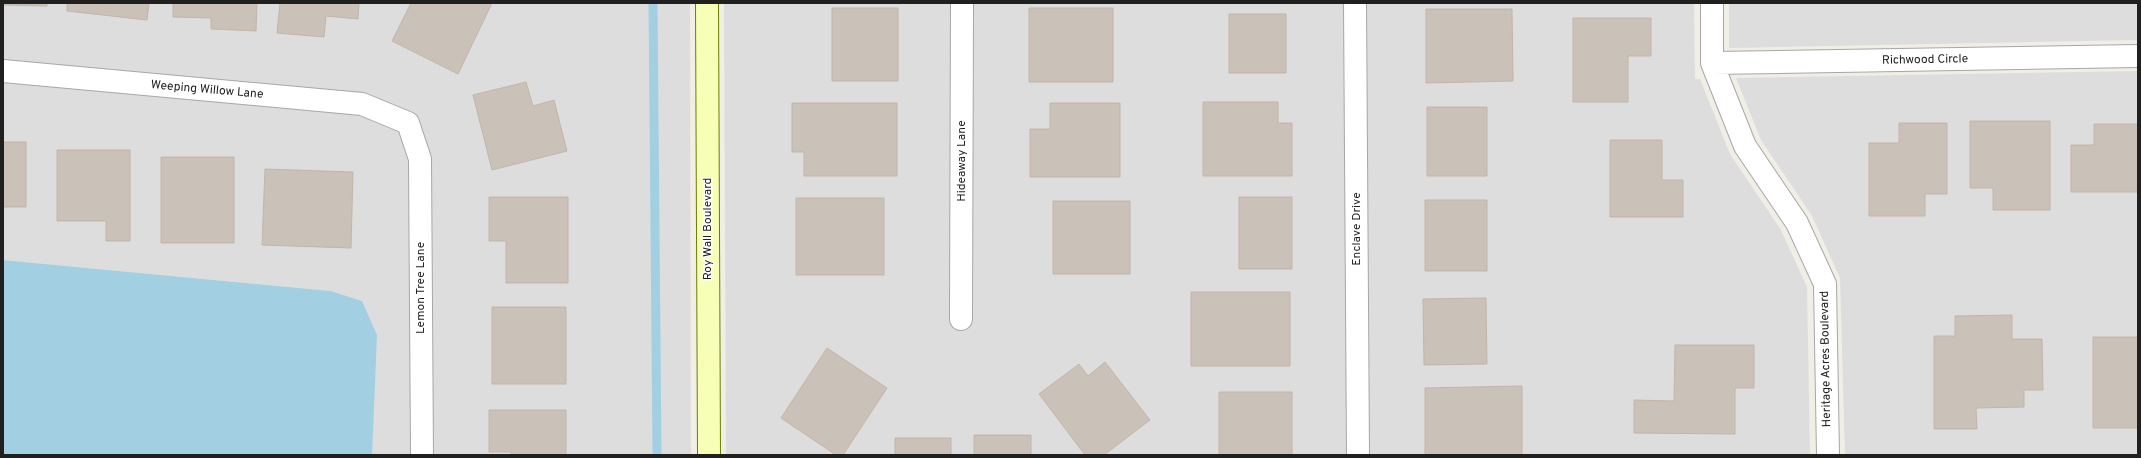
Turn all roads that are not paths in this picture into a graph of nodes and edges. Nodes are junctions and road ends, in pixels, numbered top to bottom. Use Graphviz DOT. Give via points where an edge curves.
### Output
graph roads {
  1 [pos="707,3"];
  2 [pos="962,3"];
  3 [pos="1355,3"];
  4 [pos="1712,3"];
  5 [pos="2138,56"];
  6 [pos="1712,64"];
  7 [pos="3,71"];
  8 [pos="408,123"];
  9 [pos="961,319"];
  10 [pos="422,455"];
  11 [pos="709,455"];
  12 [pos="1358,455"];
  13 [pos="1828,455"];
  1 -- 11 [label="street, Roy Wall Boulevard"];
  2 -- 9 [label="street, Hideaway Lane"];
  3 -- 12 [label="street, Enclave Drive"];
  4 -- 6 [label="street, Heritage Acres Boulevard"];
  5 -- 6 [label="street, Richwood Circle"];
  6 -- 13 [label="street, Heritage Acres Boulevard" via="1745,146 1797,223 1824,284"];
  7 -- 8 [label="street, Weeping Willow Lane" via="362,104"];
  8 -- 10 [label="street, Lemon Tree Lane" via="420,159"];
}
